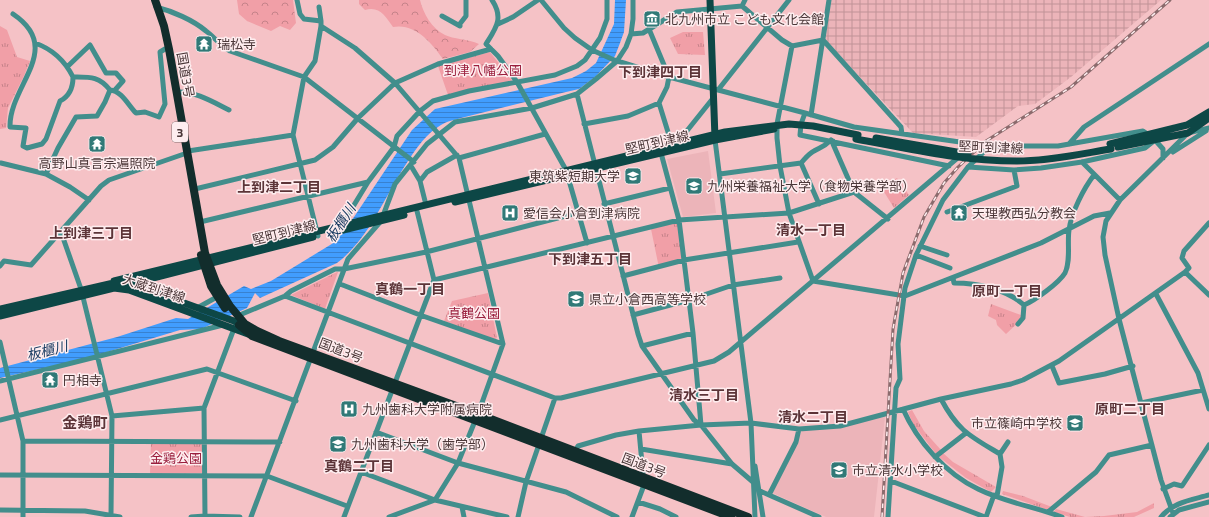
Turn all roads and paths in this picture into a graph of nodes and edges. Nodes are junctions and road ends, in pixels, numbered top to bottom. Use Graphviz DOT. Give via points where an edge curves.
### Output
graph roads {
  1 [pos="297,0"];
  2 [pos="466,0"];
  3 [pos="492,0"];
  4 [pos="538,0"];
  5 [pos="541,0"];
  6 [pos="607,0"];
  7 [pos="633,0"];
  8 [pos="710,0"];
  9 [pos="745,0"];
  10 [pos="789,0"];
  11 [pos="829,0"];
  12 [pos="154,3"];
  13 [pos="742,6"];
  14 [pos="319,7"];
  15 [pos="710,9"];
  16 [pos="13,14"];
  17 [pos="442,16"];
  18 [pos="321,24"];
  19 [pos="498,24"];
  20 [pos="768,28"];
  21 [pos="649,29"];
  22 [pos="631,34"];
  23 [pos="822,40"];
  24 [pos="35,43"];
  25 [pos="1209,44"];
  26 [pos="792,46"];
  27 [pos="165,49"];
  28 [pos="492,49"];
  29 [pos="594,51"];
  30 [pos="615,61"];
  31 [pos="67,67"];
  32 [pos="304,76"];
  33 [pos="73,77"];
  34 [pos="669,77"];
  35 [pos="395,83"];
  36 [pos="518,84"];
  37 [pos="716,89"];
  38 [pos="112,90"];
  39 [pos="177,92"];
  40 [pos="577,94"];
  41 [pos="714,98"];
  42 [pos="660,103"];
  43 [pos="531,106"];
  44 [pos="780,106"];
  45 [pos="229,110"];
  46 [pos="420,111"];
  47 [pos="804,113"];
  48 [pos="811,115"];
  49 [pos="1209,115"];
  50 [pos="358,118"];
  51 [pos="584,124"];
  52 [pos="777,126"];
  53 [pos="800,126"];
  54 [pos="1209,129"];
  55 [pos="1191,131"];
  56 [pos="440,133"];
  57 [pos="545,134"];
  58 [pos="902,134"];
  59 [pos="293,135"];
  60 [pos="1146,136"];
  61 [pos="715,137"];
  62 [pos="832,140"];
  63 [pos="1155,140"];
  64 [pos="683,142"];
  65 [pos="1069,144"];
  66 [pos="672,145"];
  67 [pos="1110,146"];
  68 [pos="396,148"];
  69 [pos="1177,149"];
  70 [pos="186,153"];
  71 [pos="661,153"];
  72 [pos="458,157"];
  73 [pos="1163,159"];
  74 [pos="412,162"];
  75 [pos="1082,162"];
  76 [pos="1,163"];
  77 [pos="801,163"];
  78 [pos="300,164"];
  79 [pos="595,166"];
  80 [pos="780,166"];
  81 [pos="949,166"];
  82 [pos="968,167"];
  83 [pos="1014,170"];
  84 [pos="567,173"];
  85 [pos="46,174"];
  86 [pos="720,174"];
  87 [pos="1094,175"];
  88 [pos="420,181"];
  89 [pos="368,182"];
  90 [pos="670,188"];
  91 [pos="195,189"];
  92 [pos="854,192"];
  93 [pos="309,195"];
  94 [pos="469,196"];
  95 [pos="89,200"];
  96 [pos="1120,200"];
  97 [pos="604,204"];
  98 [pos="819,204"];
  99 [pos="426,205"];
  100 [pos="417,211"];
  101 [pos="947,212"];
  102 [pos="578,213"];
  103 [pos="789,213"];
  104 [pos="1110,213"];
  105 [pos="725,218"];
  106 [pos="379,219"];
  107 [pos="888,219"];
  108 [pos="679,220"];
  109 [pos="200,222"];
  110 [pos="1209,223"];
  111 [pos="343,227"];
  112 [pos="1069,229"];
  113 [pos="61,232"];
  114 [pos="317,234"];
  115 [pos="612,237"];
  116 [pos="478,238"];
  117 [pos="798,242"];
  118 [pos="587,243"];
  119 [pos="920,246"];
  120 [pos="426,252"];
  121 [pos="729,254"];
  122 [pos="916,255"];
  123 [pos="947,255"];
  124 [pos="684,260"];
  125 [pos="205,262"];
  126 [pos="0,266"];
  127 [pos="484,267"];
  128 [pos="950,268"];
  129 [pos="344,269"];
  130 [pos="1185,272"];
  131 [pos="623,276"];
  132 [pos="780,278"];
  133 [pos="953,278"];
  134 [pos="434,280"];
  135 [pos="813,281"];
  136 [pos="130,283"];
  137 [pos="114,284"];
  138 [pos="340,284"];
  139 [pos="733,285"];
  140 [pos="82,292"];
  141 [pos="1156,294"];
  142 [pos="1209,295"];
  143 [pos="285,296"];
  144 [pos="905,296"];
  145 [pos="221,299"];
  146 [pos="688,300"];
  147 [pos="1024,305"];
  148 [pos="0,309"];
  149 [pos="196,310"];
  150 [pos="328,312"];
  151 [pos="420,315"];
  152 [pos="633,315"];
  153 [pos="0,316"];
  154 [pos="1119,319"];
  155 [pos="235,320"];
  156 [pos="220,322"];
  157 [pos="1018,324"];
  158 [pos="693,333"];
  159 [pos="0,342"];
  160 [pos="409,342"];
  161 [pos="741,342"];
  162 [pos="503,344"];
  163 [pos="642,346"];
  164 [pos="313,356"];
  165 [pos="97,358"];
  166 [pos="696,364"];
  167 [pos="1052,366"];
  168 [pos="1133,366"];
  169 [pos="217,372"];
  170 [pos="660,373"];
  171 [pos="492,374"];
  172 [pos="9,378"];
  173 [pos="0,381"];
  174 [pos="393,386"];
  175 [pos="1203,390"];
  176 [pos="107,394"];
  177 [pos="556,398"];
  178 [pos="941,399"];
  179 [pos="296,401"];
  180 [pos="1141,403"];
  181 [pos="204,408"];
  182 [pos="903,409"];
  183 [pos="1209,409"];
  184 [pos="895,411"];
  185 [pos="17,416"];
  186 [pos="112,416"];
  187 [pos="476,417"];
  188 [pos="0,420"];
  189 [pos="751,423"];
  190 [pos="701,425"];
  191 [pos="800,429"];
  192 [pos="639,431"];
  193 [pos="376,432"];
  194 [pos="966,433"];
  195 [pos="23,441"];
  196 [pos="112,441"];
  197 [pos="204,441"];
  198 [pos="280,442"];
  199 [pos="540,442"];
  200 [pos="1008,442"];
  201 [pos="1152,445"];
  202 [pos="1209,445"];
  203 [pos="642,449"];
  204 [pos="575,451"];
  205 [pos="1000,454"];
  206 [pos="935,457"];
  207 [pos="458,463"];
  208 [pos="732,464"];
  209 [pos="361,472"];
  210 [pos="0,475"];
  211 [pos="23,475"];
  212 [pos="112,475"];
  213 [pos="204,476"];
  214 [pos="267,476"];
  215 [pos="644,481"];
  216 [pos="891,481"];
  217 [pos="526,482"];
  218 [pos="756,483"];
  219 [pos="1163,489"];
  220 [pos="760,490"];
  221 [pos="769,495"];
  222 [pos="1209,495"];
  223 [pos="995,496"];
  224 [pos="435,500"];
  225 [pos="638,502"];
  226 [pos="1209,502"];
  227 [pos="347,506"];
  228 [pos="462,507"];
  229 [pos="1171,507"];
  230 [pos="754,509"];
  231 [pos="0,510"];
  232 [pos="24,510"];
  233 [pos="1048,512"];
  234 [pos="111,515"];
  235 [pos="1172,515"];
  236 [pos="205,516"];
  237 [pos="746,516"];
  238 [pos="890,516"];
  239 [pos="23,517"];
  240 [pos="120,517"];
  241 [pos="191,517"];
  242 [pos="240,517"];
  243 [pos="251,517"];
  244 [pos="344,517"];
  245 [pos="389,517"];
  246 [pos="464,517"];
  247 [pos="506,517"];
  248 [pos="518,517"];
  249 [pos="618,517"];
  250 [pos="632,517"];
  251 [pos="676,517"];
  252 [pos="731,517"];
  253 [pos="756,517"];
  254 [pos="763,517"];
  255 [pos="819,517"];
  256 [pos="985,517"];
  257 [pos="1062,517"];
  258 [pos="1161,517"];
  1 -- 18 [label="street" via="300,14 304,19"];
  2 -- 17 [label="street" via="466,16 460,25"];
  3 -- 19 [label="street" via="498,9"];
  4 -- 19 [label="street"];
  5 -- 29 [label="street" via="564,28"];
  6 -- 29 [label="street" via="605,24"];
  7 -- 22 [label="street"];
  8 -- 15 [label="main road"];
  9 -- 13 [label="street"];
  10 -- 20 [label="street"];
  11 -- 23 [label="street"];
  12 -- 27 [label="highway, 国道3号 / 3"];
  12 -- 32 [label="street" via="206,30 230,51"];
  12 -- 39 [label="highway, 国道3号 / 3" via="164,26"];
  13 -- 15 [label="street"];
  13 -- 20 [label="street"];
  14 -- 18 [label="street"];
  15 -- 21 [label="street" via="677,12"];
  15 -- 37 [label="main road"];
  16 -- 24 [label="street" via="24,21"];
  18 -- 32 [label="street" via="315,61"];
  18 -- 35 [label="street" via="355,48"];
  19 -- 28 [label="street" via="486,44"];
  20 -- 26 [label="street"];
  20 -- 37 [label="street"];
  21 -- 22 [label="street" via="643,33"];
  21 -- 34 [label="street"];
  22 -- 30 [label="street"];
  23 -- 26 [label="street"];
  23 -- 48 [label="street"];
  23 -- 58 [label="street" via="901,127"];
  24 -- 31 [label="street" via="46,47"];
  24 -- 33 [label="street" via="32,66 12,108 10,122 10,128 26,128 23,146 27,148 42,144 46,139 60,101 68,97 72,89"];
  25 -- 65 [label="street" via="1084,127"];
  26 -- 44 [label="street"];
  27 -- 38 [label="street" via="160,52 166,104 159,116 145,112 136,113"];
  27 -- 70 [label="highway, 国道3号 / 3"];
  28 -- 35 [label="street" via="438,64"];
  28 -- 36 [label="street"];
  29 -- 30 [label="street"];
  29 -- 36 [label="street" via="567,71"];
  30 -- 34 [label="street"];
  30 -- 40 [label="street"];
  31 -- 33 [label="street"];
  31 -- 38 [label="street" via="90,45 106,73 116,73 123,81"];
  32 -- 50 [label="street"];
  32 -- 59 [label="street"];
  33 -- 38 [label="street" via="103,81"];
  34 -- 37 [label="street"];
  34 -- 42 [label="street"];
  35 -- 46 [label="street"];
  35 -- 50 [label="street"];
  36 -- 43 [label="street"];
  36 -- 46 [label="street" via="433,101"];
  37 -- 41 [label="main road"];
  37 -- 44 [label="street"];
  38 -- 85 [label="street" via="96,116 76,117"];
  39 -- 45 [label="street" via="204,98"];
  39 -- 70 [label="highway, 国道3号 / 3"];
  40 -- 43 [label="street"];
  40 -- 51 [label="street"];
  41 -- 61 [label="main road"];
  41 -- 64 [label="street" via="686,132"];
  42 -- 51 [label="street" via="628,116"];
  42 -- 66 [label="street"];
  43 -- 56 [label="street" via="455,122"];
  43 -- 57 [label="street"];
  44 -- 47 [label="street"];
  44 -- 52 [label="street"];
  46 -- 56 [label="street"];
  46 -- 68 [label="street" via="397,136"];
  47 -- 48 [label="street"];
  47 -- 53 [label="street"];
  48 -- 58 [label="street" via="854,127"];
  49 -- 55 [label="main road, 堅町到津線"];
  49 -- 60 [label="main road, 堅町到津線"];
  50 -- 68 [label="street"];
  50 -- 78 [label="street" via="324,155"];
  51 -- 79 [label="street"];
  52 -- 53 [label="main road, 堅町到津線"];
  52 -- 61 [label="main road, 堅町到津線"];
  52 -- 80 [label="street"];
  53 -- 62 [label="street" via="800,135"];
  53 -- 67 [label="main road, 堅町到津線, bridge" via="959,158 1018,161 1067,156"];
  54 -- 55 [label="street"];
  54 -- 69 [label="street"];
  55 -- 60 [label="main road"];
  55 -- 63 [label="main road, 堅町到津線"];
  55 -- 69 [label="street"];
  55 -- 73 [label="street"];
  56 -- 72 [label="street"];
  56 -- 74 [label="street"];
  57 -- 72 [label="street"];
  57 -- 84 [label="street"];
  58 -- 81 [label="street" via="974,144"];
  59 -- 70 [label="street"];
  59 -- 78 [label="street"];
  60 -- 65 [label="street" via="1146,133 1142,132"];
  60 -- 67 [label="main road, 堅町到津線"];
  61 -- 64 [label="main road, 堅町到津線"];
  61 -- 71 [label="main road, 堅町到津線"];
  61 -- 86 [label="street"];
  62 -- 77 [label="street" via="809,154"];
  62 -- 81 [label="street"];
  62 -- 92 [label="street"];
  63 -- 67 [label="main road, 堅町到津線"];
  63 -- 73 [label="street" via="1163,149"];
  63 -- 75 [label="street" via="1145,148"];
  64 -- 66 [label="main road, 堅町到津線"];
  65 -- 82 [label="street" via="990,146"];
  66 -- 79 [label="main road, 堅町到津線"];
  68 -- 74 [label="street"];
  68 -- 89 [label="street"];
  69 -- 73 [label="street"];
  70 -- 91 [label="highway, 国道3号 / 3"];
  70 -- 95 [label="street" via="109,180"];
  70 -- 125 [label="highway, 国道3号 / 3"];
  71 -- 79 [label="main road, 堅町到津線"];
  71 -- 90 [label="street"];
  72 -- 88 [label="street" via="427,172"];
  72 -- 94 [label="street"];
  73 -- 96 [label="street"];
  74 -- 88 [label="street"];
  74 -- 106 [label="street" via="395,184"];
  75 -- 83 [label="street"];
  75 -- 87 [label="street"];
  76 -- 85 [label="street" via="18,164"];
  77 -- 80 [label="street"];
  77 -- 98 [label="street"];
  78 -- 91 [label="street"];
  78 -- 93 [label="street"];
  79 -- 84 [label="main road, 堅町到津線"];
  79 -- 97 [label="street"];
  80 -- 86 [label="street"];
  80 -- 103 [label="street"];
  81 -- 107 [label="street"];
  82 -- 83 [label="street"];
  82 -- 119 [label="street" via="943,200"];
  83 -- 101 [label="street" via="1017,186"];
  84 -- 94 [label="main road, 堅町到津線"];
  84 -- 102 [label="street"];
  85 -- 95 [label="street"];
  86 -- 105 [label="street"];
  87 -- 96 [label="street"];
  87 -- 112 [label="street" via="1082,194"];
  88 -- 99 [label="street"];
  89 -- 93 [label="street"];
  89 -- 111 [label="street"];
  90 -- 97 [label="street"];
  90 -- 108 [label="street"];
  91 -- 109 [label="highway, 国道3号 / 3"];
  92 -- 98 [label="street"];
  92 -- 107 [label="street"];
  93 -- 109 [label="street"];
  93 -- 114 [label="street"];
  94 -- 99 [label="main road, 堅町到津線"];
  94 -- 100 [label="main road, 堅町到津線"];
  94 -- 116 [label="street"];
  95 -- 113 [label="street"];
  96 -- 104 [label="street"];
  97 -- 115 [label="street"];
  98 -- 103 [label="street"];
  99 -- 106 [label="main road, 堅町到津線"];
  100 -- 106 [label="main road, 堅町到津線"];
  100 -- 120 [label="street"];
  102 -- 116 [label="street"];
  102 -- 118 [label="street"];
  103 -- 105 [label="street"];
  103 -- 117 [label="street"];
  104 -- 112 [label="street" via="1094,216"];
  104 -- 154 [label="street" via="1104,229 1103,242"];
  105 -- 108 [label="street"];
  105 -- 121 [label="street"];
  106 -- 111 [label="main road, 堅町到津線"];
  106 -- 129 [label="street" via="351,255"];
  107 -- 135 [label="street"];
  108 -- 115 [label="street"];
  108 -- 124 [label="street"];
  109 -- 125 [label="highway, 国道3号 / 3"];
  110 -- 130 [label="street" via="1182,255 1189,268"];
  111 -- 114 [label="main road, 堅町到津線"];
  112 -- 133 [label="street" via="1041,243"];
  112 -- 147 [label="street" via="1067,267 1064,274 1032,302"];
  113 -- 126 [label="street" via="31,265 4,261"];
  113 -- 140 [label="street"];
  114 -- 125 [label="main road, 堅町到津線"];
  115 -- 118 [label="street"];
  115 -- 131 [label="street"];
  116 -- 120 [label="street"];
  116 -- 127 [label="street"];
  117 -- 121 [label="street"];
  117 -- 135 [label="street"];
  118 -- 127 [label="street"];
  119 -- 122 [label="street"];
  119 -- 123 [label="street"];
  120 -- 129 [label="street"];
  120 -- 134 [label="street"];
  121 -- 124 [label="street"];
  121 -- 139 [label="street"];
  122 -- 128 [label="street"];
  122 -- 144 [label="street" via="908,277"];
  124 -- 131 [label="street"];
  124 -- 146 [label="street"];
  125 -- 136 [label="main road, 堅町到津線"];
  125 -- 137 [label="main road, 堅町到津線"];
  125 -- 145 [label="highway, 国道3号 / 3"];
  127 -- 134 [label="street"];
  127 -- 162 [label="street"];
  129 -- 138 [label="street"];
  129 -- 143 [label="street" via="336,268"];
  130 -- 141 [label="street"];
  130 -- 142 [label="street"];
  131 -- 152 [label="street"];
  132 -- 139 [label="street"];
  133 -- 144 [label="street"];
  133 -- 147 [label="street" via="954,283 972,284 1006,293"];
  134 -- 151 [label="street"];
  135 -- 144 [label="street"];
  135 -- 161 [label="street"];
  136 -- 137 [label="main road, 堅町到津線"];
  136 -- 149 [label="main road, 大蔵到津線"];
  137 -- 140 [label="main road, 大蔵到津線"];
  137 -- 149 [label="main road, 大蔵到津線"];
  138 -- 150 [label="street"];
  138 -- 151 [label="street"];
  139 -- 146 [label="street"];
  139 -- 161 [label="street"];
  140 -- 148 [label="main road, 大蔵到津線"];
  140 -- 153 [label="main road, 大蔵到津線"];
  140 -- 165 [label="street"];
  141 -- 154 [label="street"];
  141 -- 175 [label="street" via="1198,373"];
  143 -- 150 [label="street"];
  143 -- 155 [label="street" via="242,314"];
  144 -- 184 [label="street" via="898,344 900,379 896,388"];
  145 -- 149 [label="street"];
  145 -- 155 [label="highway, 国道3号 / 3"];
  146 -- 152 [label="street"];
  146 -- 158 [label="street"];
  147 -- 157 [label="street" via="1023,318"];
  149 -- 156 [label="main road, 大蔵到津線"];
  150 -- 160 [label="street"];
  150 -- 164 [label="street"];
  151 -- 160 [label="street"];
  151 -- 162 [label="street"];
  152 -- 163 [label="street"];
  154 -- 167 [label="street"];
  154 -- 168 [label="street"];
  155 -- 156 [label="main road, 大蔵到津線"];
  155 -- 164 [label="highway, 国道3号 / 3" via="251,332"];
  155 -- 169 [label="street"];
  156 -- 165 [label="street"];
  158 -- 163 [label="street"];
  158 -- 166 [label="street"];
  159 -- 172 [label="street"];
  160 -- 171 [label="street"];
  160 -- 174 [label="street"];
  161 -- 166 [label="street" via="714,360"];
  161 -- 189 [label="street"];
  162 -- 171 [label="street"];
  163 -- 170 [label="street"];
  164 -- 174 [label="highway, 国道3号 / 3"];
  164 -- 179 [label="street"];
  165 -- 172 [label="street"];
  165 -- 176 [label="street"];
  166 -- 170 [label="street"];
  166 -- 190 [label="street"];
  167 -- 168 [label="street" via="1059,383"];
  167 -- 178 [label="street" via="1011,384"];
  168 -- 180 [label="street"];
  169 -- 176 [label="street" via="206,369"];
  169 -- 179 [label="street"];
  169 -- 181 [label="street"];
  170 -- 177 [label="street"];
  170 -- 190 [label="street" via="694,420"];
  171 -- 177 [label="street"];
  171 -- 187 [label="street"];
  172 -- 173 [label="street"];
  172 -- 185 [label="street"];
  174 -- 187 [label="highway, 国道3号 / 3"];
  174 -- 193 [label="street"];
  175 -- 180 [label="street"];
  175 -- 183 [label="street"];
  176 -- 185 [label="street"];
  176 -- 186 [label="street"];
  177 -- 199 [label="street"];
  178 -- 182 [label="street"];
  178 -- 194 [label="street" via="950,416"];
  179 -- 198 [label="street"];
  180 -- 201 [label="street"];
  181 -- 186 [label="street"];
  181 -- 197 [label="street"];
  182 -- 184 [label="street"];
  182 -- 206 [label="street" via="916,433"];
  184 -- 191 [label="street" via="840,426"];
  184 -- 216 [label="street"];
  185 -- 188 [label="street"];
  185 -- 195 [label="street"];
  186 -- 196 [label="street"];
  187 -- 199 [label="highway, 国道3号 / 3"];
  187 -- 207 [label="street"];
  189 -- 190 [label="street"];
  189 -- 191 [label="street"];
  189 -- 218 [label="street"];
  190 -- 192 [label="street"];
  190 -- 208 [label="street"];
  191 -- 221 [label="street"];
  192 -- 203 [label="street"];
  192 -- 204 [label="street" via="578,446"];
  193 -- 207 [label="street"];
  193 -- 209 [label="street"];
  194 -- 205 [label="street"];
  194 -- 206 [label="street"];
  195 -- 196 [label="street"];
  195 -- 211 [label="street"];
  196 -- 197 [label="street"];
  196 -- 212 [label="street"];
  197 -- 198 [label="street"];
  197 -- 213 [label="street"];
  198 -- 214 [label="street"];
  199 -- 204 [label="highway, 国道3号 / 3"];
  199 -- 215 [label="highway, 国道3号 / 3"];
  199 -- 217 [label="street"];
  200 -- 205 [label="street"];
  201 -- 219 [label="street"];
  201 -- 233 [label="street" via="1109,455 1096,472"];
  202 -- 219 [label="street" via="1182,486 1174,484"];
  203 -- 208 [label="street"];
  203 -- 215 [label="street"];
  204 -- 215 [label="highway, 国道3号 / 3"];
  205 -- 223 [label="street" via="1002,467"];
  206 -- 223 [label="street" via="977,489"];
  207 -- 217 [label="street"];
  207 -- 224 [label="street"];
  208 -- 218 [label="street"];
  209 -- 224 [label="street"];
  209 -- 227 [label="street"];
  210 -- 211 [label="street"];
  211 -- 212 [label="street"];
  211 -- 232 [label="street"];
  212 -- 213 [label="street"];
  212 -- 234 [label="street"];
  213 -- 214 [label="street"];
  213 -- 236 [label="street"];
  214 -- 227 [label="street"];
  214 -- 243 [label="street"];
  215 -- 225 [label="street"];
  215 -- 237 [label="highway, 国道3号 / 3"];
  215 -- 252 [label="highway, 国道3号 / 3"];
  216 -- 238 [label="street"];
  216 -- 256 [label="street"];
  217 -- 248 [label="street"];
  217 -- 249 [label="street" via="566,492"];
  218 -- 220 [label="street"];
  218 -- 230 [label="street"];
  218 -- 253 [label="street"];
  219 -- 229 [label="street"];
  220 -- 221 [label="street"];
  220 -- 254 [label="street"];
  221 -- 255 [label="street"];
  222 -- 229 [label="street"];
  223 -- 233 [label="street"];
  223 -- 256 [label="street"];
  224 -- 228 [label="street"];
  224 -- 245 [label="street"];
  225 -- 250 [label="street"];
  225 -- 251 [label="street"];
  226 -- 235 [label="street"];
  227 -- 244 [label="street"];
  228 -- 246 [label="street"];
  228 -- 247 [label="street"];
  229 -- 235 [label="street"];
  229 -- 258 [label="street"];
  230 -- 237 [label="street"];
  230 -- 253 [label="street"];
  231 -- 232 [label="street"];
  232 -- 234 [label="street"];
  232 -- 239 [label="street"];
  233 -- 257 [label="street"];
  234 -- 240 [label="street"];
  236 -- 241 [label="street"];
  236 -- 242 [label="street"];
}
